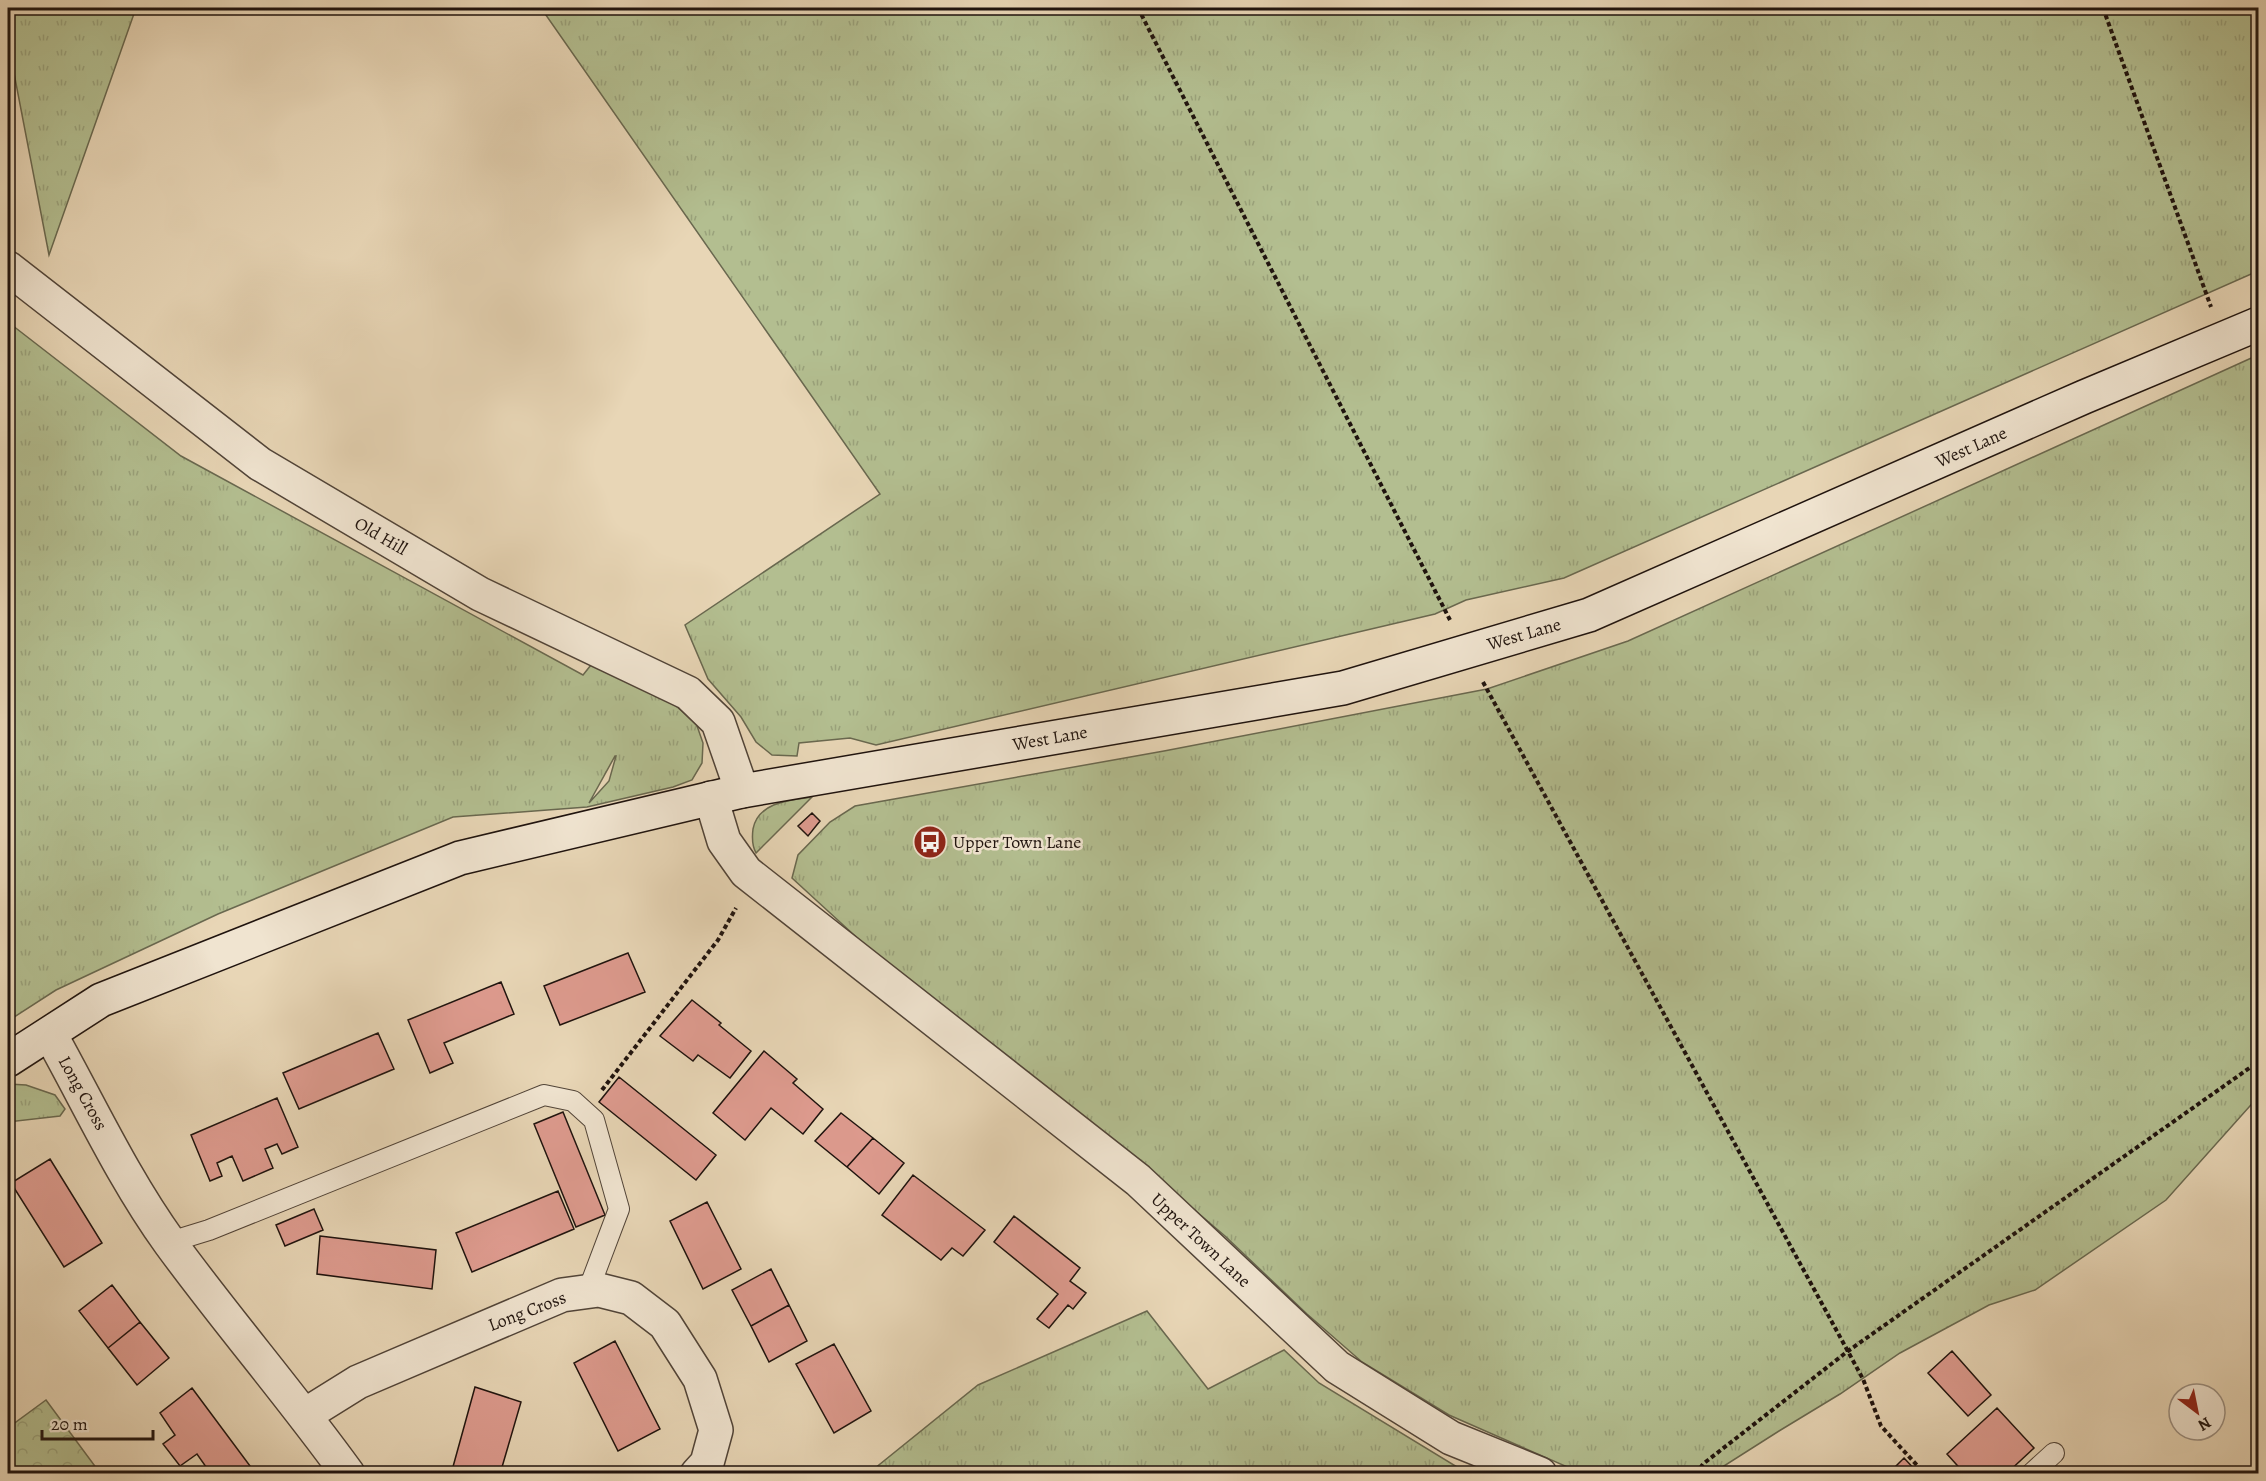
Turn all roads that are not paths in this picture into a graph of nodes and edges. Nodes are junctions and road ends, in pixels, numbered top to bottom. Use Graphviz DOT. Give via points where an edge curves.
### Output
graph roads {
  1 [pos="8,268"];
  2 [pos="2259,324"];
  3 [pos="727,795"];
  4 [pos="50,1034"];
  5 [pos="8,1060"];
  6 [pos="170,1242"];
  7 [pos="588,1291"];
  8 [pos="305,1414"];
  9 [pos="2054,1453"];
  10 [pos="348,1473"];
  11 [pos="697,1473"];
  12 [pos="1540,1473"];
  13 [pos="2031,1473"];
  1 -- 3 [label="street, Old Hill" via="260,464 480,594 688,693 718,722"];
  2 -- 3 [label="street, West Lane" via="1589,615 1343,688"];
  3 -- 4 [label="street, West Lane" via="460,858 101,1000"];
  3 -- 12 [label="street, Upper Town Lane" via="724,841 746,872 1138,1180 1337,1367 1452,1438"];
  4 -- 5 [label="street, West Lane"];
  4 -- 6 [label="street, Long Cross" via="130,1180"];
  6 -- 7 [label="lane" via="209,1230 544,1095 573,1101 594,1120 619,1209"];
  6 -- 8 [label="street, Long Cross"];
  7 -- 8 [label="street, Long Cross" via="562,1295 358,1382"];
  7 -- 11 [label="street, Long Cross" via="631,1298 664,1324 700,1379 716,1430 707,1463"];
  8 -- 10 [label="street, Long Cross"];
  9 -- 13 [label="lane"];
}
